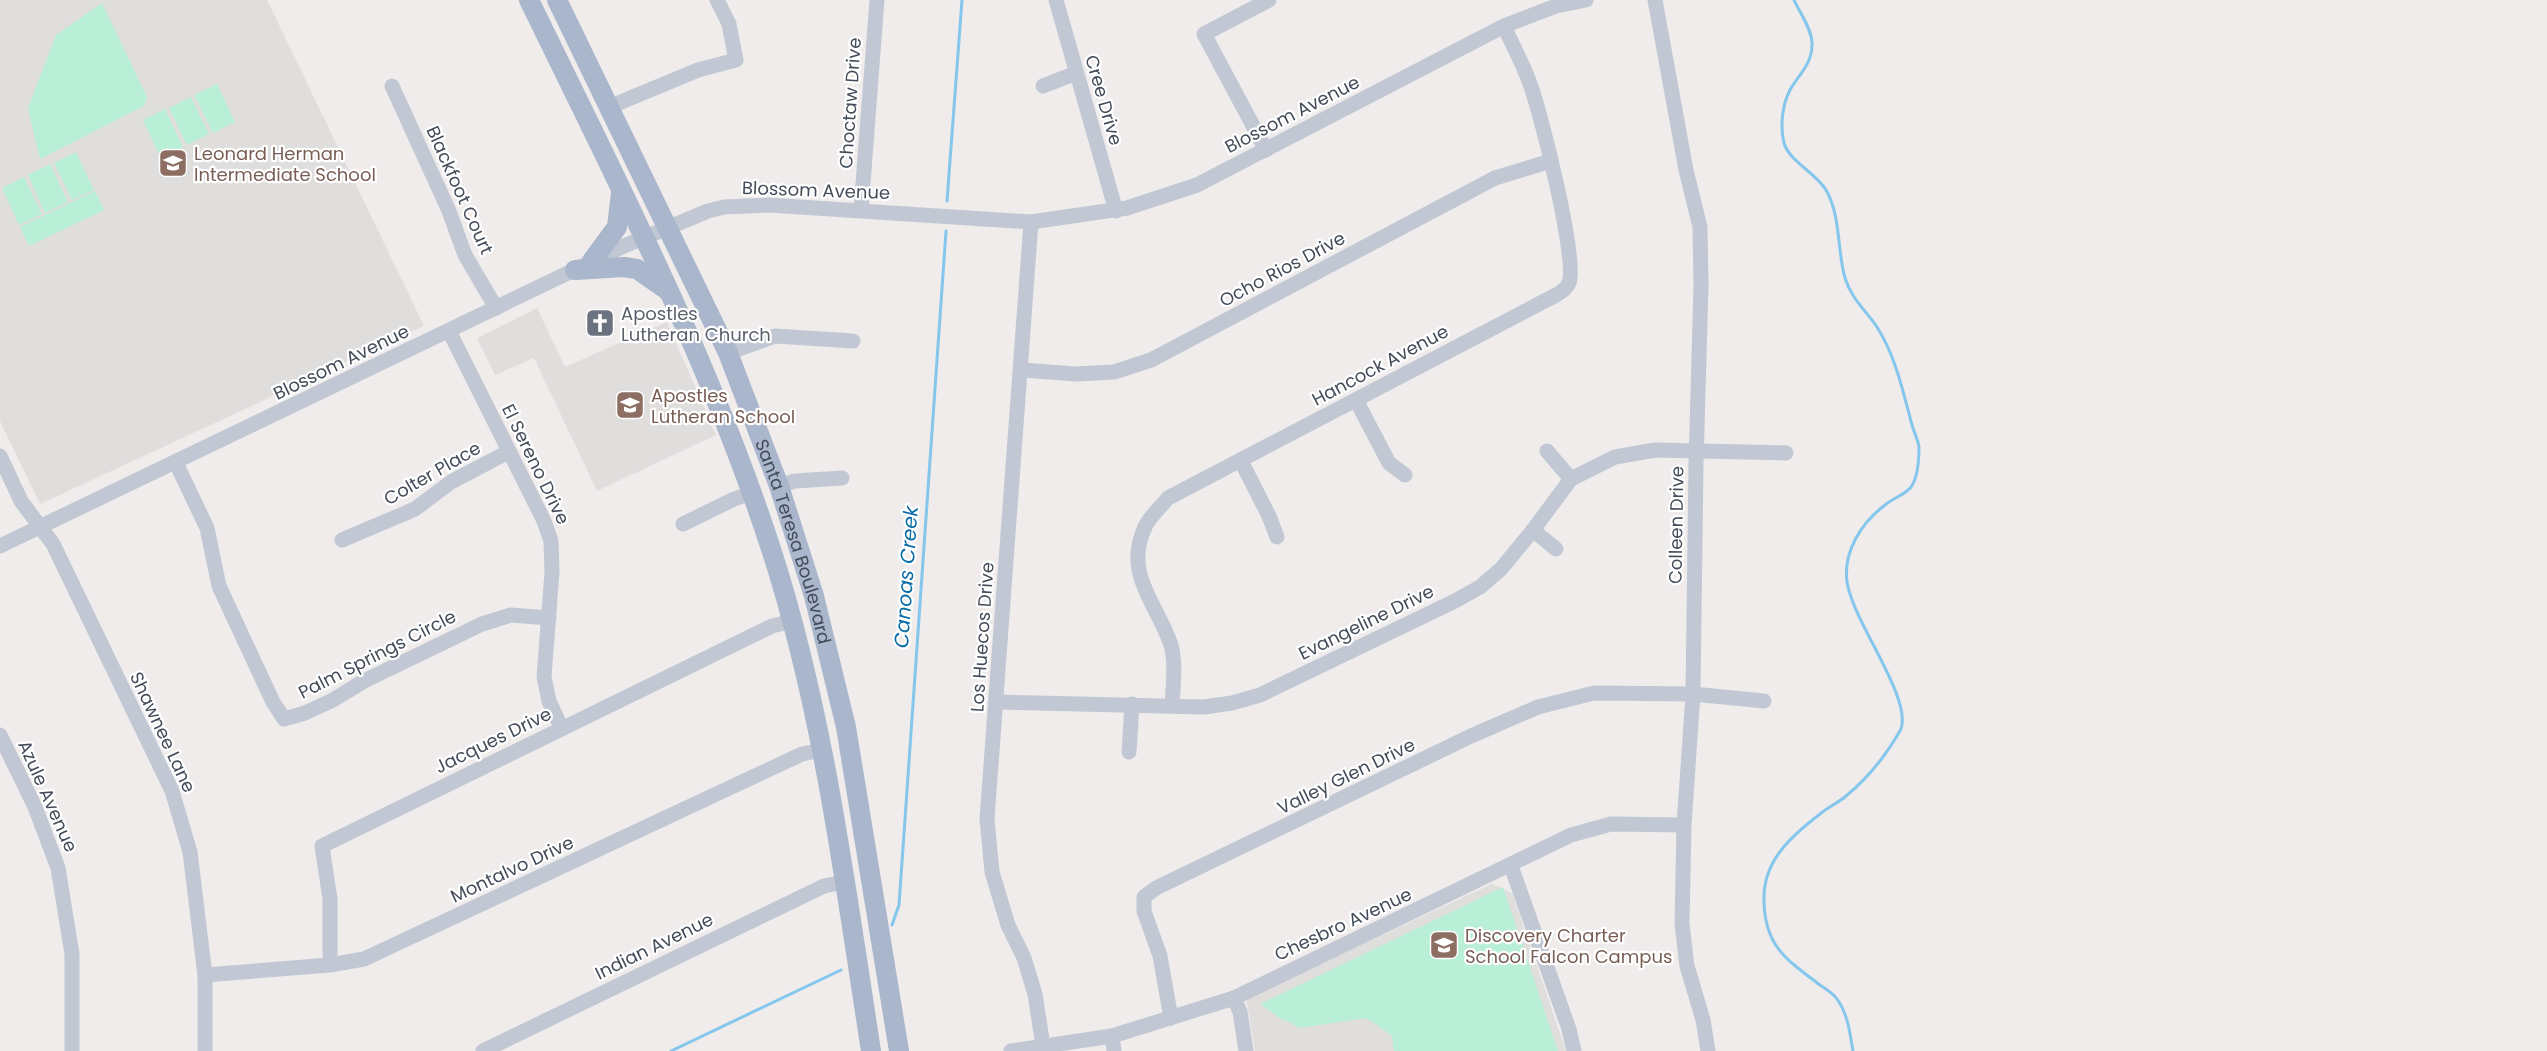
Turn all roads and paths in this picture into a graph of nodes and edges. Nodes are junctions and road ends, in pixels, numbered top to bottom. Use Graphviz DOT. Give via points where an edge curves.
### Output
graph roads {
  1 [pos="529,0"];
  2 [pos="557,0"];
  3 [pos="717,0"];
  4 [pos="877,0"];
  5 [pos="1056,0"];
  6 [pos="1269,0"];
  7 [pos="1586,0"];
  8 [pos="1655,0"];
  9 [pos="1504,26"];
  10 [pos="1076,73"];
  11 [pos="392,86"];
  12 [pos="1042,86"];
  13 [pos="609,107"];
  14 [pos="1266,150"];
  15 [pos="1551,161"];
  16 [pos="621,190"];
  17 [pos="861,210"];
  18 [pos="1116,211"];
  19 [pos="1031,222"];
  20 [pos="667,228"];
  21 [pos="644,237"];
  22 [pos="583,266"];
  23 [pos="670,292"];
  24 [pos="496,308"];
  25 [pos="449,331"];
  26 [pos="853,341"];
  27 [pos="728,353"];
  28 [pos="1022,370"];
  29 [pos="1356,400"];
  30 [pos="1547,451"];
  31 [pos="1697,451"];
  32 [pos="508,452"];
  33 [pos="1786,453"];
  34 [pos="0,456"];
  35 [pos="1241,461"];
  36 [pos="176,463"];
  37 [pos="1405,475"];
  38 [pos="842,478"];
  39 [pos="1571,478"];
  40 [pos="779,486"];
  41 [pos="752,493"];
  42 [pos="683,524"];
  43 [pos="39,528"];
  44 [pos="1533,530"];
  45 [pos="1276,537"];
  46 [pos="342,540"];
  47 [pos="0,546"];
  48 [pos="1556,549"];
  49 [pos="549,618"];
  50 [pos="792,621"];
  51 [pos="1693,694"];
  52 [pos="1764,701"];
  53 [pos="996,702"];
  54 [pos="1132,704"];
  55 [pos="1172,705"];
  56 [pos="561,728"];
  57 [pos="0,735"];
  58 [pos="822,750"];
  59 [pos="1129,752"];
  60 [pos="1684,825"];
  61 [pos="1511,866"];
  62 [pos="844,882"];
  63 [pos="330,965"];
  64 [pos="205,975"];
  65 [pos="1234,998"];
  66 [pos="1171,1018"];
  67 [pos="1113,1043"];
  68 [pos="1043,1046"];
  69 [pos="72,1051"];
  70 [pos="205,1051"];
  71 [pos="483,1051"];
  72 [pos="871,1051"];
  73 [pos="899,1051"];
  74 [pos="1011,1051"];
  75 [pos="1246,1051"];
  76 [pos="1574,1051"];
  77 [pos="1708,1051"];
  1 -- 16 [label="main road, Santa Teresa Boulevard"];
  2 -- 13 [label="main road, Santa Teresa Boulevard"];
  3 -- 13 [label="street" via="729,24 736,60 698,70"];
  4 -- 17 [label="street, Choctaw Drive"];
  5 -- 10 [label="street, Cree Drive"];
  6 -- 14 [label="street" via="1204,34"];
  7 -- 9 [label="street, Blossom Avenue" via="1556,6"];
  8 -- 31 [label="street, Colleen Drive" via="1700,227"];
  9 -- 14 [label="street, Blossom Avenue"];
  9 -- 15 [label="street, Hancock Avenue" via="1529,80"];
  10 -- 12 [label="street"];
  10 -- 18 [label="street, Cree Drive"];
  11 -- 24 [label="street, Blackfoot Court" via="465,255"];
  13 -- 20 [label="main road, Santa Teresa Boulevard"];
  14 -- 18 [label="street, Blossom Avenue" via="1197,184"];
  15 -- 28 [label="street, Ocho Rios Drive" via="1496,178 1150,360 1114,372"];
  15 -- 29 [label="street, Hancock Avenue" via="1570,273 1564,291"];
  16 -- 21 [label="main road, Santa Teresa Boulevard"];
  16 -- 22 [label="main road" via="617,227"];
  17 -- 19 [label="street, Blossom Avenue"];
  17 -- 20 [label="street, Blossom Avenue" via="724,207"];
  18 -- 19 [label="street, Blossom Avenue"];
  19 -- 28 [label="street, Los Huecos Drive"];
  20 -- 21 [label="street, Blossom Avenue"];
  20 -- 27 [label="main road, Santa Teresa Boulevard"];
  21 -- 22 [label="street, Blossom Avenue"];
  21 -- 23 [label="main road, Santa Teresa Boulevard"];
  22 -- 23 [label="main road" via="637,269"];
  22 -- 24 [label="street, Blossom Avenue"];
  23 -- 41 [label="main road, Santa Teresa Boulevard"];
  24 -- 25 [label="street, Blossom Avenue"];
  25 -- 32 [label="street, El Sereno Drive"];
  25 -- 36 [label="street, Blossom Avenue"];
  26 -- 27 [label="street" via="776,336"];
  27 -- 40 [label="main road, Santa Teresa Boulevard"];
  28 -- 53 [label="street, Los Huecos Drive"];
  29 -- 35 [label="street, Hancock Avenue"];
  29 -- 37 [label="street" via="1389,463"];
  30 -- 39 [label="street"];
  31 -- 33 [label="street, Evangeline Drive"];
  31 -- 39 [label="street, Evangeline Drive" via="1655,450 1616,457"];
  31 -- 51 [label="street, Colleen Drive"];
  32 -- 46 [label="street, Colter Place" via="451,482 416,509"];
  32 -- 49 [label="street, El Sereno Drive" via="551,541"];
  34 -- 43 [label="street, Shawnee Lane"];
  35 -- 45 [label="street"];
  35 -- 55 [label="street, Hancock Avenue" via="1168,498 1145,525 1137,552 1141,585 1172,648"];
  36 -- 43 [label="street, Blossom Avenue"];
  36 -- 49 [label="street, Palm Springs Circle" via="207,528 219,586 284,719 333,700 482,624 511,615"];
  38 -- 40 [label="street"];
  39 -- 44 [label="street, Evangeline Drive"];
  40 -- 73 [label="main road, Santa Teresa Boulevard" via="814,596 846,727"];
  41 -- 42 [label="street"];
  41 -- 50 [label="main road, Santa Teresa Boulevard"];
  43 -- 47 [label="street, Blossom Avenue"];
  43 -- 64 [label="street, Shawnee Lane" via="53,544 172,791 190,852"];
  44 -- 48 [label="street"];
  44 -- 55 [label="street, Evangeline Drive" via="1501,569 1480,587 1414,621 1260,695 1232,704"];
  49 -- 56 [label="street, El Sereno Drive" via="544,677"];
  50 -- 56 [label="street, Jacques Drive"];
  50 -- 58 [label="main road, Santa Teresa Boulevard"];
  51 -- 52 [label="street"];
  51 -- 60 [label="street, Colleen Drive"];
  51 -- 66 [label="street, Valley Glen Drive" via="1594,693 1538,707 1156,888 1144,897 1144,911 1160,956"];
  53 -- 54 [label="street, Evangeline Drive"];
  53 -- 68 [label="street, Los Huecos Drive" via="987,819 992,872 1035,994"];
  54 -- 55 [label="street, Evangeline Drive"];
  54 -- 59 [label="street"];
  56 -- 63 [label="street, Jacques Drive" via="322,846 330,899"];
  57 -- 69 [label="street, Azule Avenue" via="35,807 58,868 72,954"];
  58 -- 62 [label="main road, Santa Teresa Boulevard"];
  58 -- 63 [label="street, Montalvo Drive" via="802,754 364,959"];
  60 -- 61 [label="street, Chesbro Avenue" via="1611,824 1571,835"];
  60 -- 77 [label="street, Colleen Drive" via="1682,924 1687,966"];
  61 -- 65 [label="street, Chesbro Avenue"];
  61 -- 76 [label="street"];
  62 -- 71 [label="street, Indian Avenue" via="824,886"];
  62 -- 72 [label="main road, Santa Teresa Boulevard"];
  63 -- 64 [label="street, Montalvo Drive"];
  64 -- 70 [label="street, Shawnee Lane"];
  65 -- 66 [label="street, Chesbro Avenue"];
  65 -- 75 [label="street"];
  66 -- 67 [label="street, Chesbro Avenue"];
  67 -- 68 [label="street, Chesbro Avenue"];
  68 -- 74 [label="street, Chesbro Avenue"];
}
